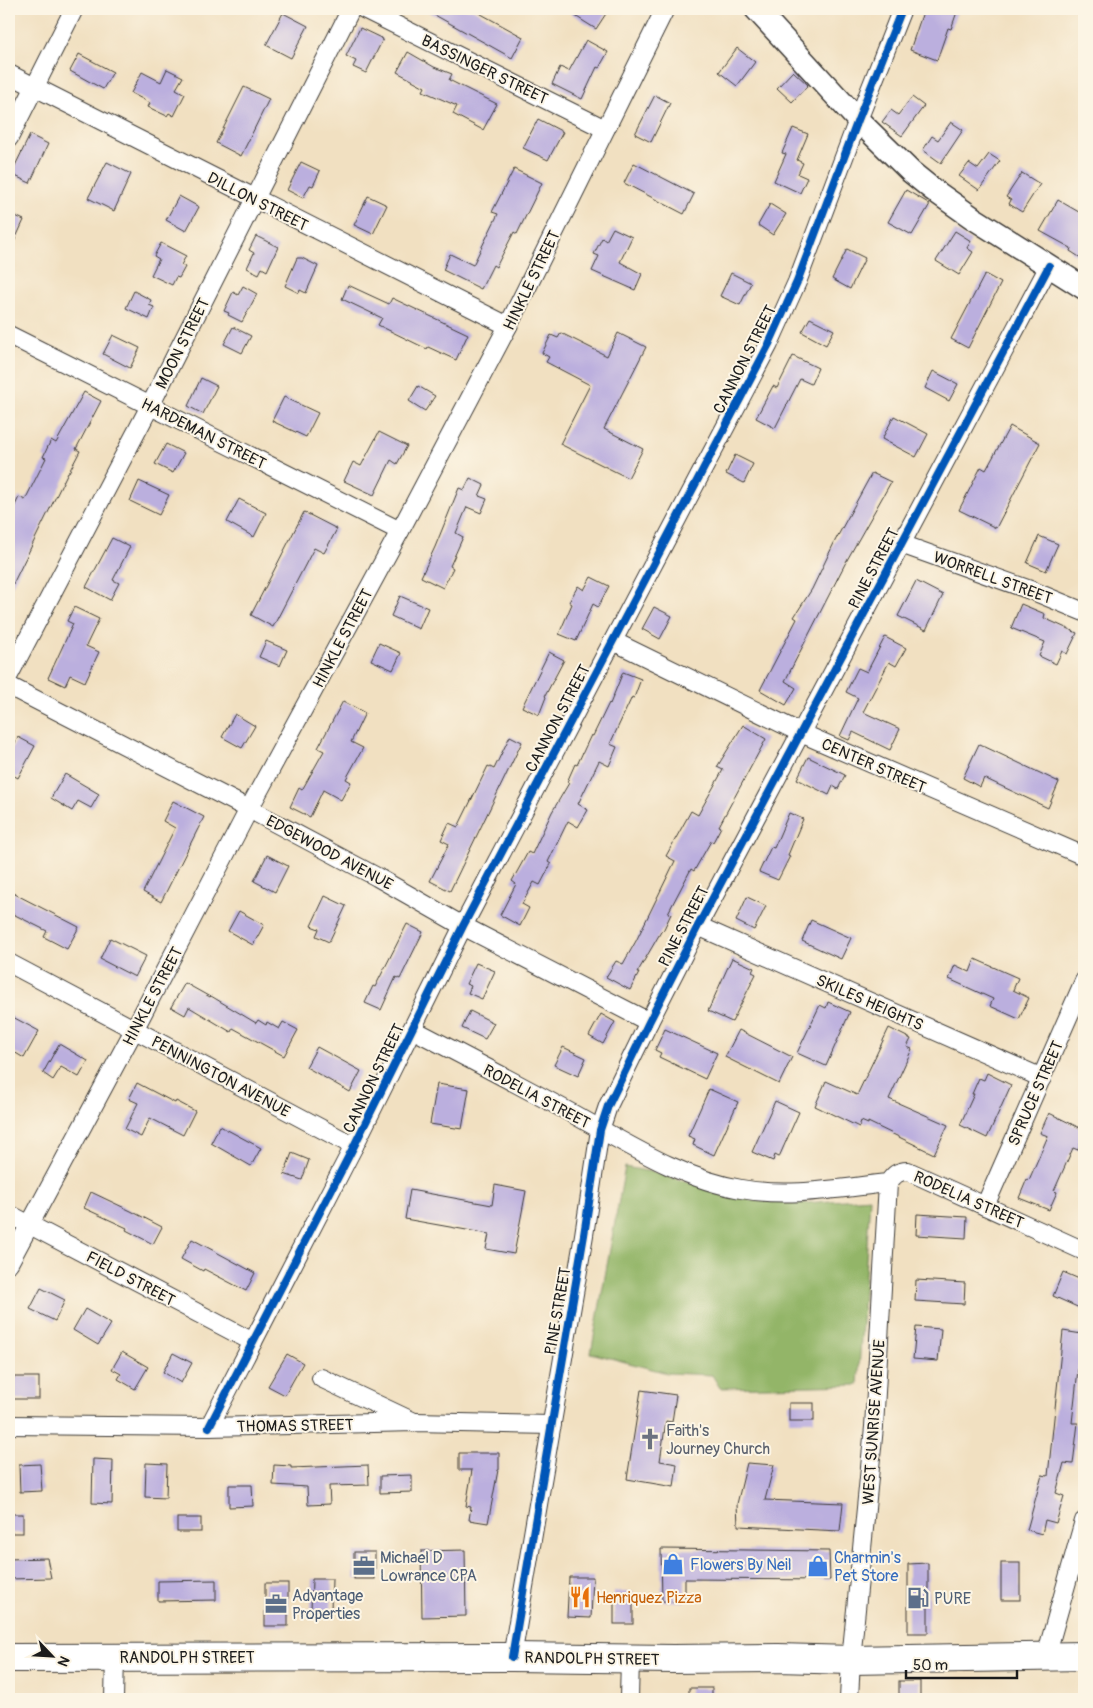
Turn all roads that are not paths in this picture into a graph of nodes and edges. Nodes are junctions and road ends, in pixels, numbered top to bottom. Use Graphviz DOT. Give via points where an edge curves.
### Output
graph roads {
  1 [pos="74,9"];
  2 [pos="351,9"];
  3 [pos="364,9"];
  4 [pos="665,9"];
  5 [pos="756,9"];
  6 [pos="902,9"];
  7 [pos="9,74"];
  8 [pos="34,87"];
  9 [pos="858,120"];
  10 [pos="606,129"];
  11 [pos="9,138"];
  12 [pos="254,200"];
  13 [pos="1049,266"];
  14 [pos="1084,288"];
  15 [pos="508,326"];
  16 [pos="9,335"];
  17 [pos="150,406"];
  18 [pos="400,531"];
  19 [pos="901,544"];
  20 [pos="1084,612"];
  21 [pos="613,641"];
  22 [pos="9,675"];
  23 [pos="9,686"];
  24 [pos="800,733"];
  25 [pos="249,809"];
  26 [pos="1084,856"];
  27 [pos="464,926"];
  28 [pos="698,926"];
  29 [pos="9,963"];
  30 [pos="1084,981"];
  31 [pos="649,1022"];
  32 [pos="412,1029"];
  33 [pos="134,1030"];
  34 [pos="1042,1078"];
  35 [pos="600,1130"];
  36 [pos="354,1146"];
  37 [pos="888,1183"];
  38 [pos="985,1206"];
  39 [pos="9,1214"];
  40 [pos="29,1225"];
  41 [pos="1084,1251"];
  42 [pos="9,1263"];
  43 [pos="253,1342"];
  44 [pos="321,1378"];
  45 [pos="414,1422"];
  46 [pos="9,1425"];
  47 [pos="552,1425"];
  48 [pos="209,1427"];
  49 [pos="1084,1521"];
  50 [pos="115,1656"];
  51 [pos="1046,1656"];
  52 [pos="1084,1656"];
  53 [pos="512,1657"];
  54 [pos="9,1658"];
  55 [pos="630,1658"];
  56 [pos="851,1660"];
  57 [pos="114,1699"];
  58 [pos="629,1699"];
  59 [pos="849,1699"];
  1 -- 8 [label="street"];
  2 -- 12 [label="street, MOON STREET"];
  3 -- 10 [label="street, BASSINGER STREET"];
  4 -- 10 [label="street, HINKLE STREET"];
  5 -- 9 [label="street"];
  6 -- 9 [label="street, CANNON STREET"];
  7 -- 8 [label="street, DILLON STREET"];
  8 -- 11 [label="street"];
  8 -- 12 [label="street, DILLON STREET"];
  9 -- 13 [label="street" via="932,189"];
  9 -- 21 [label="street, CANNON STREET" via="797,282 769,344"];
  10 -- 15 [label="street, HINKLE STREET"];
  12 -- 15 [label="street, DILLON STREET"];
  12 -- 17 [label="street, MOON STREET"];
  13 -- 14 [label="street"];
  13 -- 19 [label="street, PINE STREET"];
  15 -- 18 [label="street, HINKLE STREET"];
  16 -- 17 [label="street, HARDEMAN STREET"];
  17 -- 18 [label="street, HARDEMAN STREET"];
  17 -- 22 [label="street, MOON STREET"];
  18 -- 25 [label="street, HINKLE STREET"];
  19 -- 20 [label="street, WORRELL STREET"];
  19 -- 24 [label="street, PINE STREET"];
  21 -- 24 [label="street, CENTER STREET"];
  21 -- 27 [label="street, CANNON STREET"];
  23 -- 25 [label="street, EDGEWOOD AVENUE"];
  24 -- 26 [label="street, CENTER STREET"];
  24 -- 28 [label="street, PINE STREET"];
  25 -- 27 [label="street, EDGEWOOD AVENUE"];
  25 -- 33 [label="street, HINKLE STREET"];
  27 -- 31 [label="street, EDGEWOOD AVENUE"];
  27 -- 32 [label="street, CANNON STREET"];
  28 -- 31 [label="street, PINE STREET"];
  28 -- 34 [label="street, SKILES HEIGHTS"];
  29 -- 33 [label="street, PENNINGTON AVENUE"];
  30 -- 34 [label="street, SPRUCE STREET"];
  31 -- 35 [label="street, PINE STREET" via="608,1106"];
  32 -- 35 [label="street, RODELIA STREET"];
  32 -- 36 [label="street, CANNON STREET"];
  33 -- 36 [label="street, PENNINGTON AVENUE"];
  33 -- 40 [label="street, HINKLE STREET"];
  34 -- 38 [label="street, SPRUCE STREET"];
  35 -- 37 [label="street, RODELIA STREET" via="698,1177 744,1190 789,1193"];
  35 -- 47 [label="street, PINE STREET"];
  36 -- 43 [label="street, CANNON STREET"];
  37 -- 38 [label="street, RODELIA STREET" via="900,1171 908,1171"];
  37 -- 56 [label="street, WEST SUNRISE AVENUE" via="874,1427"];
  38 -- 41 [label="street, RODELIA STREET"];
  39 -- 40 [label="street, FIELD STREET"];
  40 -- 42 [label="street, HINKLE STREET"];
  40 -- 43 [label="street, FIELD STREET"];
  43 -- 48 [label="street, CANNON STREET"];
  44 -- 45 [label="street"];
  45 -- 47 [label="street, THOMAS STREET"];
  45 -- 48 [label="street, THOMAS STREET"];
  46 -- 48 [label="street, THOMAS STREET"];
  47 -- 53 [label="street, PINE STREET"];
  49 -- 51 [label="street"];
  50 -- 53 [label="main road, RANDOLPH STREET"];
  50 -- 54 [label="main road, RANDOLPH STREET"];
  50 -- 57 [label="street"];
  51 -- 52 [label="main road, RANDOLPH STREET"];
  51 -- 56 [label="main road, RANDOLPH STREET"];
  53 -- 55 [label="main road, RANDOLPH STREET"];
  55 -- 56 [label="main road, RANDOLPH STREET"];
  55 -- 58 [label="street"];
  56 -- 59 [label="street, WEST SUNRISE AVENUE"];
}
